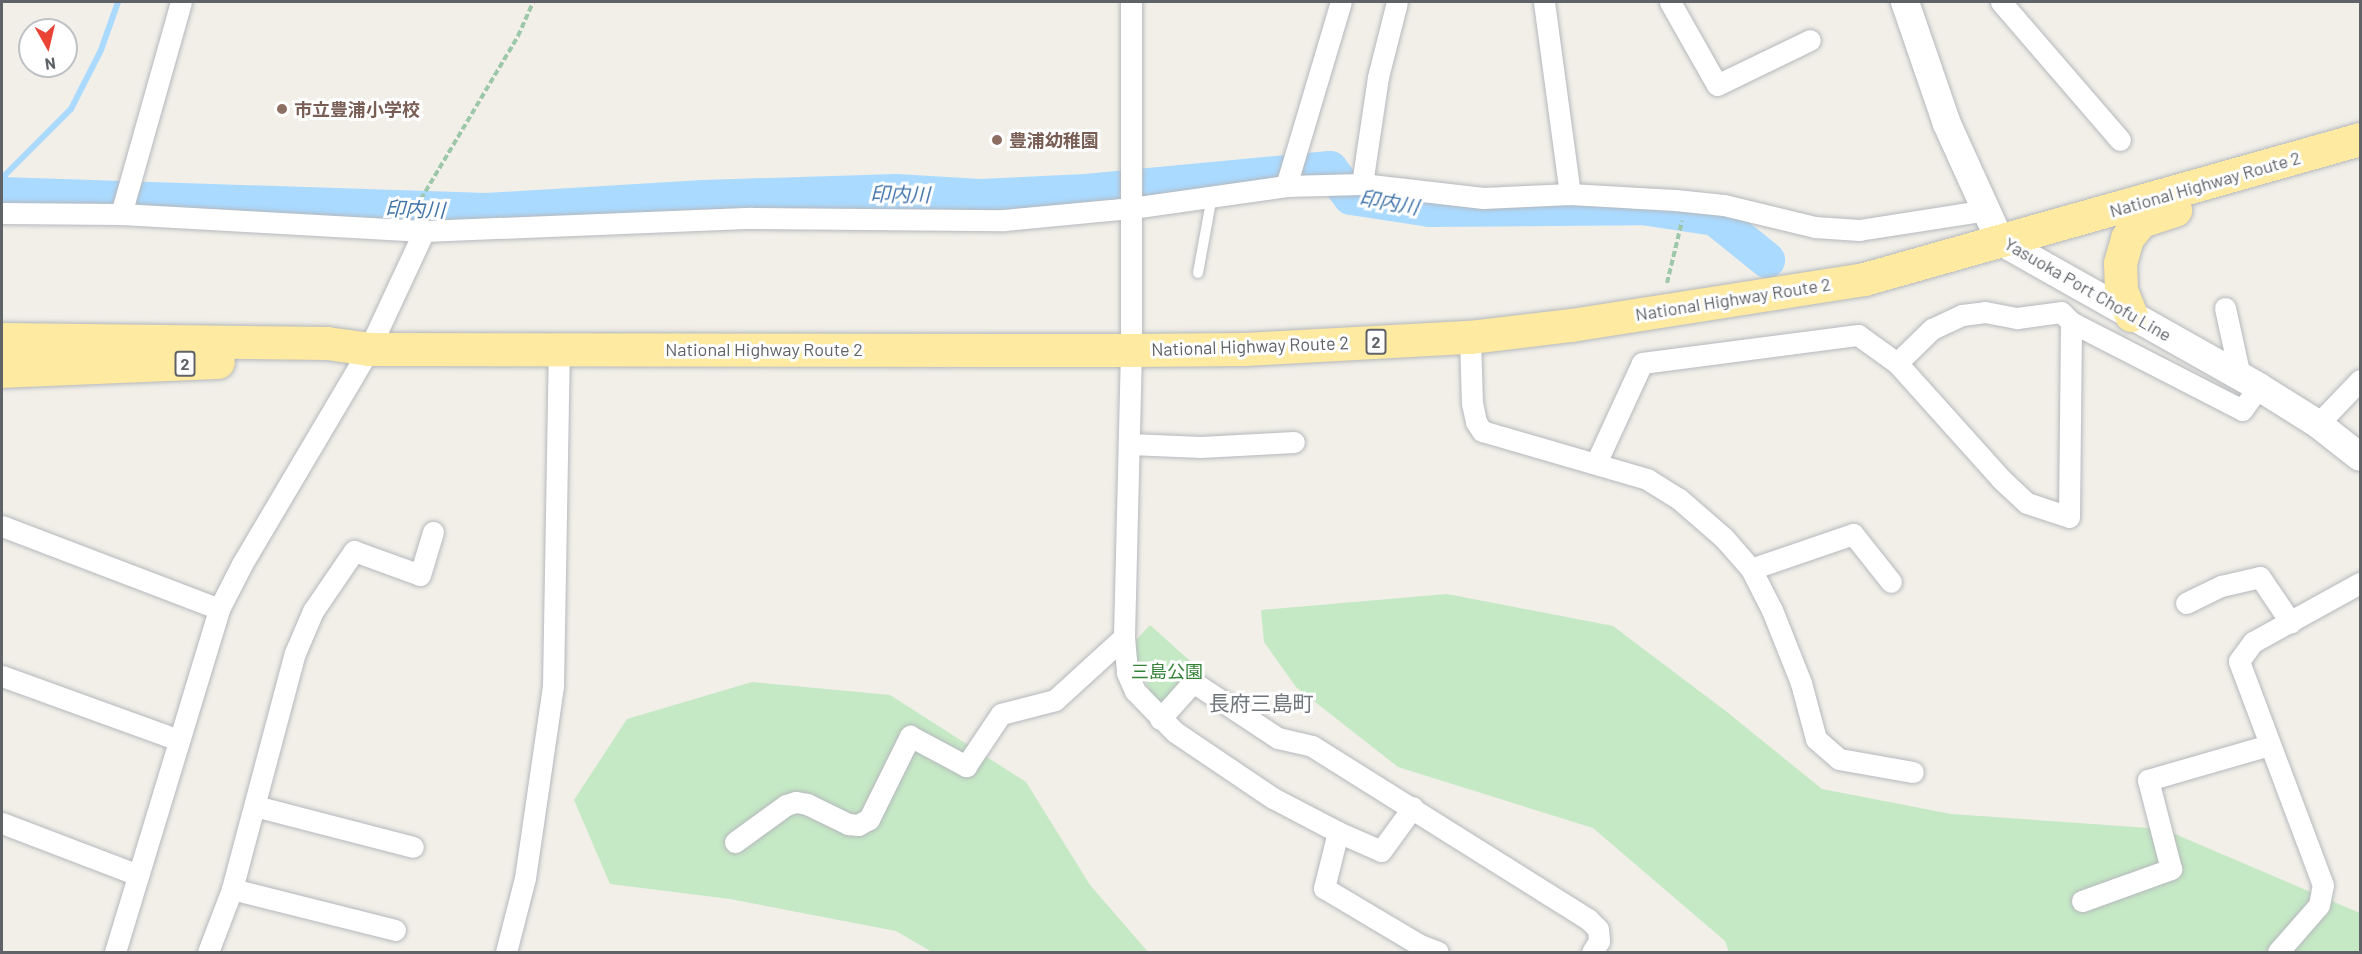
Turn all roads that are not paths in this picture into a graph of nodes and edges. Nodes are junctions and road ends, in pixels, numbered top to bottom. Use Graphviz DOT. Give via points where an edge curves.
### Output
graph roads {
  1 [pos="181,2"];
  2 [pos="1131,2"];
  3 [pos="1341,2"];
  4 [pos="1397,2"];
  5 [pos="1544,2"];
  6 [pos="1670,2"];
  7 [pos="1905,2"];
  8 [pos="2001,2"];
  9 [pos="1810,40"];
  10 [pos="2361,139"];
  11 [pos="2120,140"];
  12 [pos="2257,169"];
  13 [pos="1289,177"];
  14 [pos="1348,184"];
  15 [pos="1570,194"];
  16 [pos="1212,196"];
  17 [pos="1131,199"];
  18 [pos="1986,210"];
  19 [pos="2,213"];
  20 [pos="121,214"];
  21 [pos="424,231"];
  22 [pos="2000,241"];
  23 [pos="1198,273"];
  24 [pos="2225,308"];
  25 [pos="2131,315"];
  26 [pos="2071,322"];
  27 [pos="1470,337"];
  28 [pos="2,339"];
  29 [pos="369,349"];
  30 [pos="560,349"];
  31 [pos="1131,350"];
  32 [pos="1901,359"];
  33 [pos="2,371"];
  34 [pos="2361,380"];
  35 [pos="2249,381"];
  36 [pos="2318,424"];
  37 [pos="1294,442"];
  38 [pos="1130,444"];
  39 [pos="2361,457"];
  40 [pos="1596,463"];
  41 [pos="2,526"];
  42 [pos="433,532"];
  43 [pos="1751,569"];
  44 [pos="1891,582"];
  45 [pos="2361,583"];
  46 [pos="2186,603"];
  47 [pos="219,609"];
  48 [pos="2291,623"];
  49 [pos="1124,637"];
  50 [pos="2,676"];
  51 [pos="1160,719"];
  52 [pos="179,740"];
  53 [pos="2269,745"];
  54 [pos="1913,772"];
  55 [pos="255,806"];
  56 [pos="1413,807"];
  57 [pos="2,823"];
  58 [pos="1338,832"];
  59 [pos="735,842"];
  60 [pos="413,847"];
  61 [pos="138,874"];
  62 [pos="232,889"];
  63 [pos="2082,901"];
  64 [pos="394,930"];
  65 [pos="115,952"];
  66 [pos="208,952"];
  67 [pos="506,952"];
  68 [pos="1438,952"];
  69 [pos="1592,952"];
  70 [pos="2278,952"];
  1 -- 20 [label="street"];
  2 -- 17 [label="street"];
  3 -- 13 [label="street"];
  4 -- 14 [label="street"];
  5 -- 15 [label="street"];
  6 -- 9 [label="street" via="1717,85"];
  7 -- 18 [label="main road, Yasuoka Port Chofu Line" via="1947,124"];
  8 -- 11 [label="street"];
  10 -- 12 [label="highway, National Highway Route 2 / 2"];
  12 -- 22 [label="highway, National Highway Route 2 / 2"];
  12 -- 25 [label="highway" via="2210,198 2141,221 2134,229 2127,238 2120,263 2121,290"];
  13 -- 14 [label="street"];
  13 -- 16 [label="street"];
  14 -- 15 [label="street" via="1483,198"];
  15 -- 18 [label="street" via="1625,195 1724,206 1815,227 1858,230"];
  16 -- 17 [label="street"];
  16 -- 23 [label="lane"];
  17 -- 21 [label="street" via="1004,220 752,218"];
  17 -- 31 [label="street"];
  18 -- 22 [label="main road, Yasuoka Port Chofu Line"];
  19 -- 20 [label="street"];
  20 -- 21 [label="street"];
  21 -- 29 [label="street"];
  22 -- 25 [label="main road, Yasuoka Port Chofu Line"];
  22 -- 27 [label="highway, National Highway Route 2 / 2" via="1864,279"];
  24 -- 35 [label="street"];
  25 -- 35 [label="main road, Yasuoka Port Chofu Line"];
  26 -- 32 [label="street" via="2061,312 2017,318 1984,312 1962,315 1932,329"];
  26 -- 32 [label="street" via="2069,517 2027,503 2018,495"];
  26 -- 35 [label="street" via="2242,410"];
  27 -- 31 [label="highway, National Highway Route 2 / 2" via="1245,349"];
  27 -- 40 [label="street" via="1472,403 1482,430"];
  28 -- 29 [label="highway, National Highway Route 2 / 2" via="327,344"];
  29 -- 30 [label="highway, National Highway Route 2 / 2"];
  29 -- 33 [label="highway, National Highway Route 2 / 2" via="327,357"];
  29 -- 47 [label="street"];
  30 -- 31 [label="highway, National Highway Route 2 / 2"];
  30 -- 67 [label="street" via="553,686 525,878"];
  31 -- 38 [label="street"];
  32 -- 40 [label="street" via="1858,335 1642,363"];
  34 -- 36 [label="street"];
  35 -- 36 [label="main road, Yasuoka Port Chofu Line"];
  36 -- 39 [label="main road, Yasuoka Port Chofu Line"];
  37 -- 38 [label="street" via="1201,447"];
  38 -- 49 [label="street"];
  40 -- 43 [label="street" via="1647,479 1678,498 1724,538"];
  41 -- 47 [label="street"];
  42 -- 55 [label="street" via="420,575 354,551 313,611 295,653"];
  43 -- 44 [label="street" via="1853,534"];
  43 -- 54 [label="street" via="1801,684 1816,739 1839,759"];
  45 -- 48 [label="street"];
  46 -- 48 [label="street" via="2222,586 2260,578"];
  47 -- 52 [label="street"];
  48 -- 53 [label="street" via="2253,642 2239,661"];
  49 -- 51 [label="street" via="1127,673 1135,691"];
  49 -- 59 [label="street" via="1055,700 1000,714 966,766 910,736 869,819 858,825 796,802"];
  50 -- 52 [label="street"];
  51 -- 56 [label="street" via="1193,682 1278,738 1312,746"];
  51 -- 58 [label="street" via="1263,792"];
  52 -- 61 [label="street"];
  53 -- 63 [label="street" via="2148,780 2171,869"];
  53 -- 70 [label="street" via="2323,885 2319,905"];
  55 -- 60 [label="street"];
  55 -- 62 [label="street"];
  56 -- 58 [label="street" via="1381,851"];
  56 -- 69 [label="street" via="1588,918 1598,929 1599,941"];
  57 -- 61 [label="street"];
  58 -- 68 [label="street" via="1324,888"];
  61 -- 65 [label="street"];
  62 -- 64 [label="street"];
  62 -- 66 [label="street"];
}
